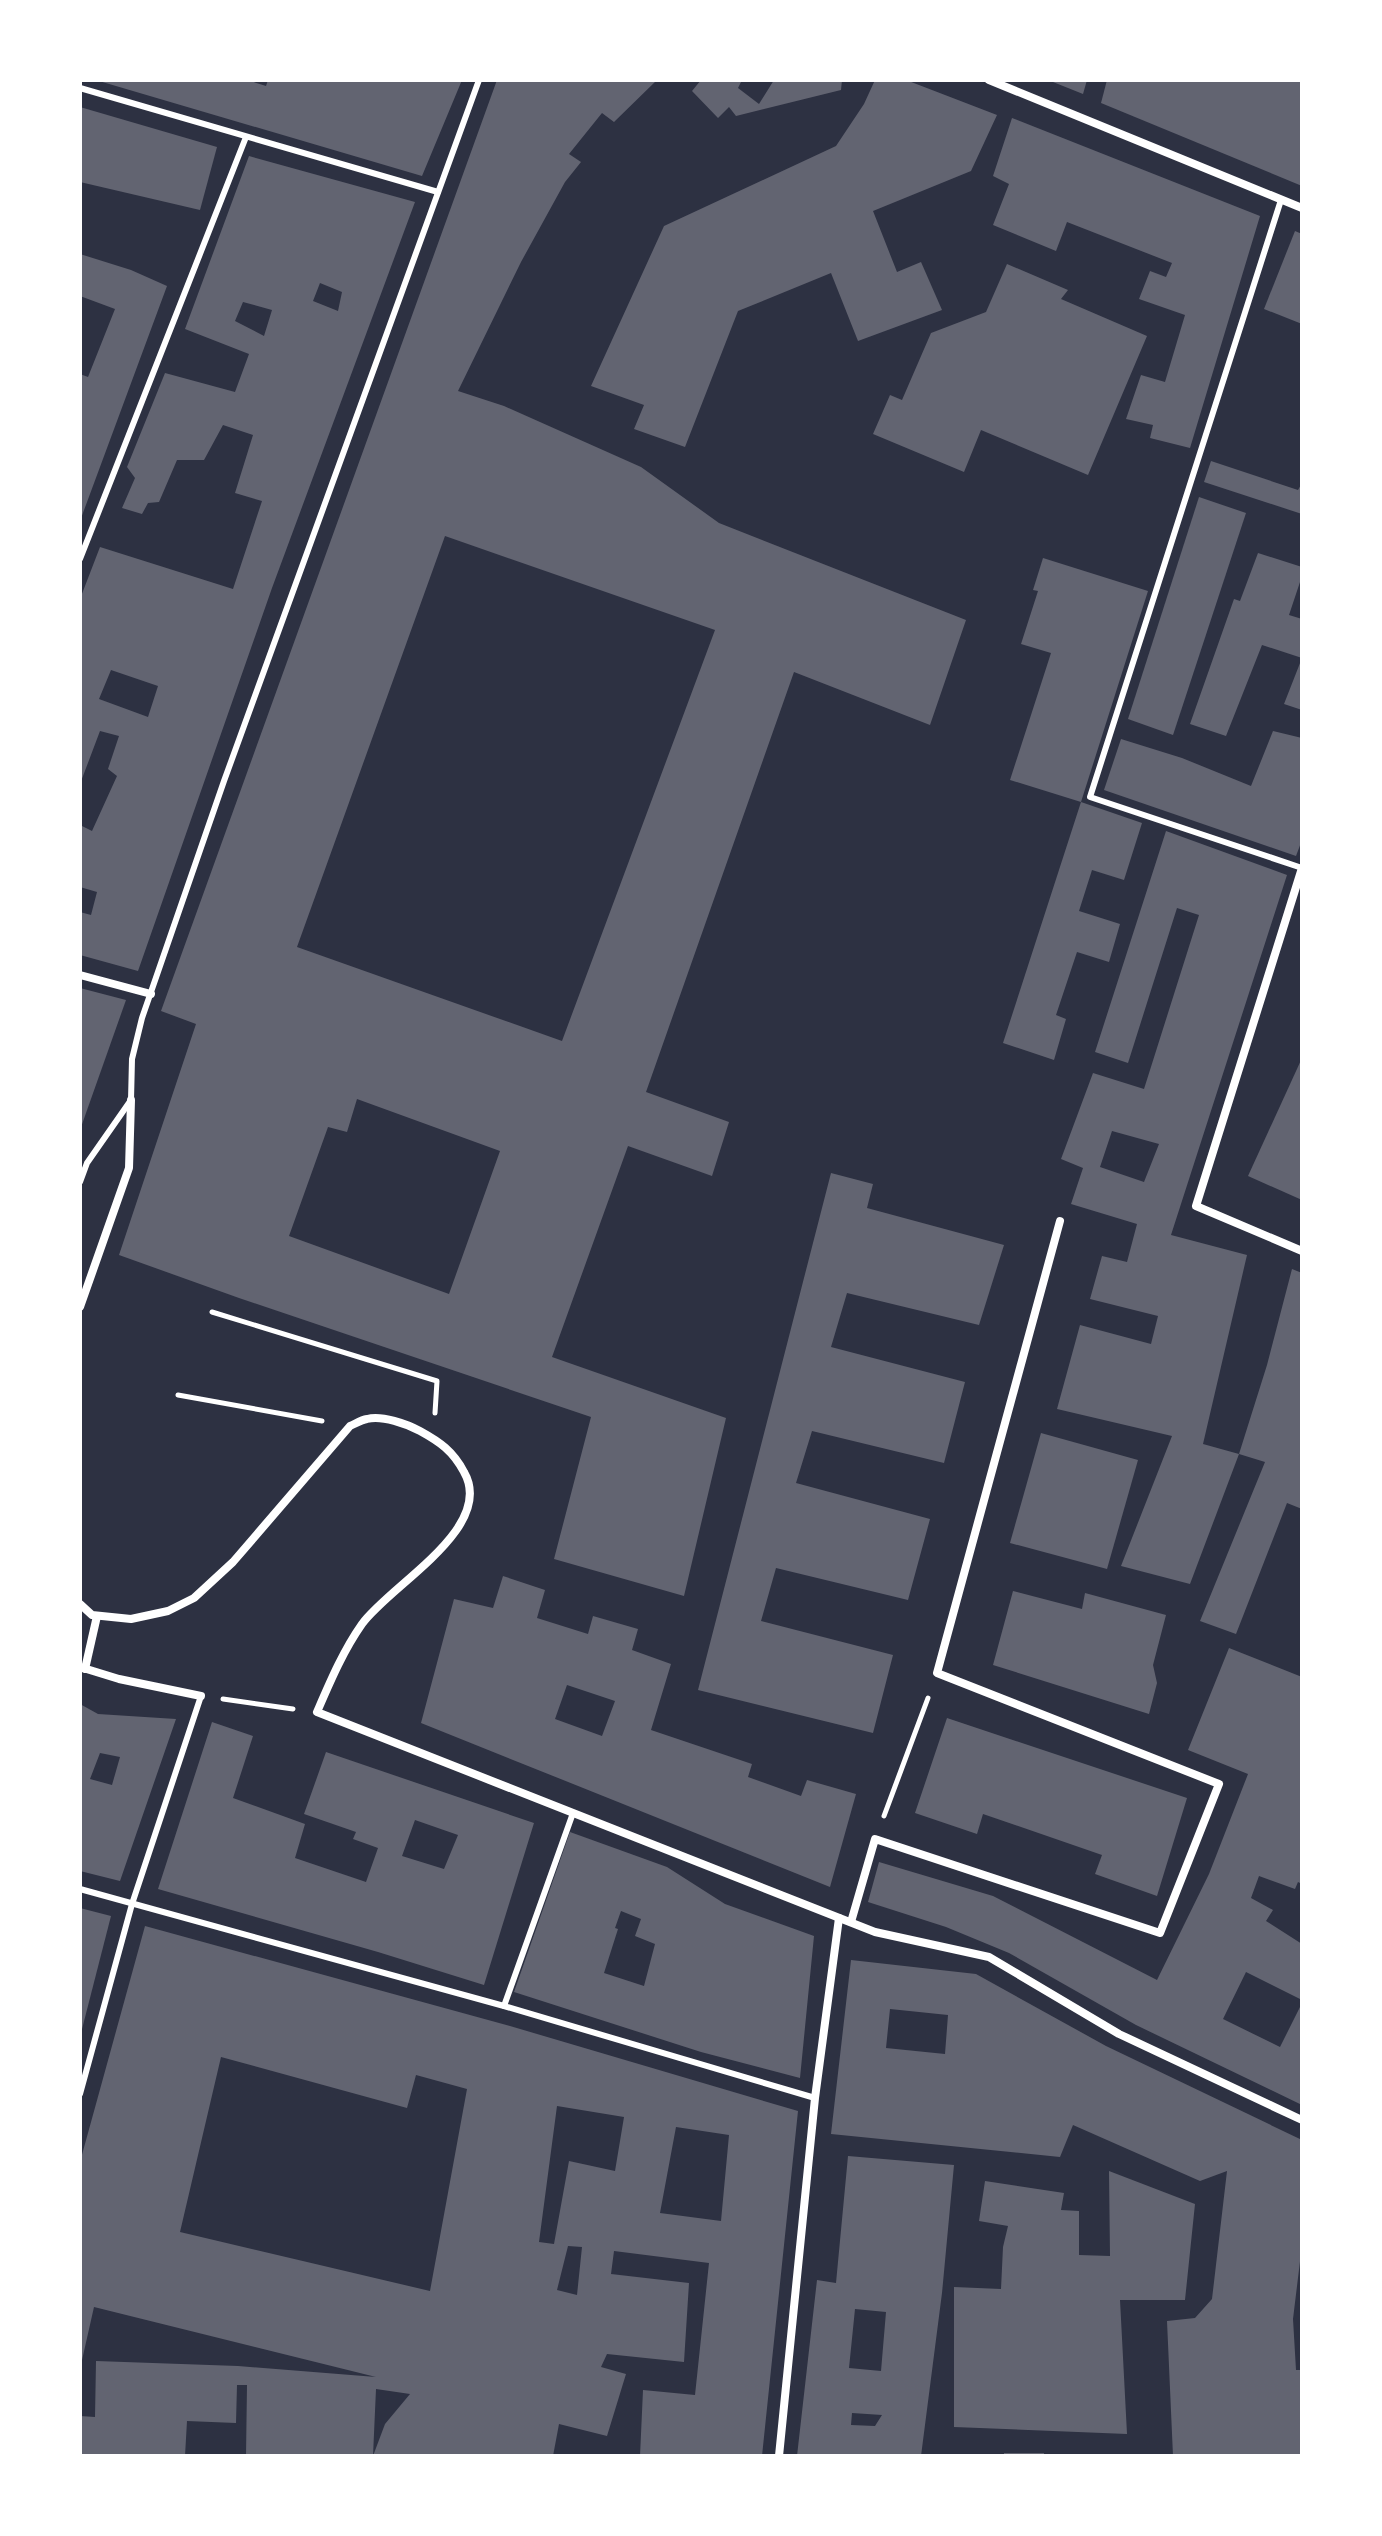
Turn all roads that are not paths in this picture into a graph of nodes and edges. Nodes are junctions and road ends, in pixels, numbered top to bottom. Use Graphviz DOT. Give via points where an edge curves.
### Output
graph roads {
  1 [pos="479,80"];
  2 [pos="989,80"];
  3 [pos="80,88"];
  4 [pos="246,137"];
  5 [pos="438,192"];
  6 [pos="1281,200"];
  7 [pos="1302,208"];
  8 [pos="80,559"];
  9 [pos="1302,868"];
  10 [pos="80,975"];
  11 [pos="151,994"];
  12 [pos="131,1100"];
  13 [pos="80,1182"];
  14 [pos="1060,1221"];
  15 [pos="1302,1251"];
  16 [pos="80,1307"];
  17 [pos="80,1604"];
  18 [pos="97,1616"];
  19 [pos="83,1668"];
  20 [pos="201,1696"];
  21 [pos="573,1813"];
  22 [pos="80,1889"];
  23 [pos="132,1904"];
  24 [pos="839,1918"];
  25 [pos="851,1922"];
  26 [pos="504,2006"];
  27 [pos="80,2094"];
  28 [pos="815,2098"];
  29 [pos="1302,2120"];
  30 [pos="779,2456"];
  1 -- 5 [label="lane"];
  2 -- 6 [label="street"];
  3 -- 4 [label="lane"];
  4 -- 5 [label="lane"];
  4 -- 8 [label="lane"];
  5 -- 11 [label="lane"];
  6 -- 7 [label="street"];
  6 -- 9 [label="lane" via="1090,797"];
  9 -- 15 [label="street" via="1196,1206"];
  10 -- 11 [label="street"];
  11 -- 12 [label="lane" via="132,1059"];
  12 -- 13 [label="lane" via="87,1163"];
  12 -- 16 [label="street" via="129,1168"];
  14 -- 25 [label="street" via="937,1673 1219,1784 1160,1933 875,1839"];
  17 -- 18 [label="street"];
  18 -- 19 [label="street"];
  18 -- 21 [label="street" via="131,1619 168,1611 194,1598 233,1562 350,1426 369,1418 407,1424 443,1443 456,1458 470,1483 469,1507 455,1534 363,1623 317,1712"];
  19 -- 20 [label="street"];
  20 -- 23 [label="lane"];
  21 -- 24 [label="street"];
  21 -- 26 [label="lane"];
  22 -- 23 [label="lane"];
  23 -- 26 [label="lane"];
  23 -- 27 [label="lane"];
  24 -- 25 [label="street"];
  24 -- 28 [label="street"];
  25 -- 29 [label="street" via="989,1957 1119,2034"];
  26 -- 28 [label="lane"];
  28 -- 30 [label="street"];
}
